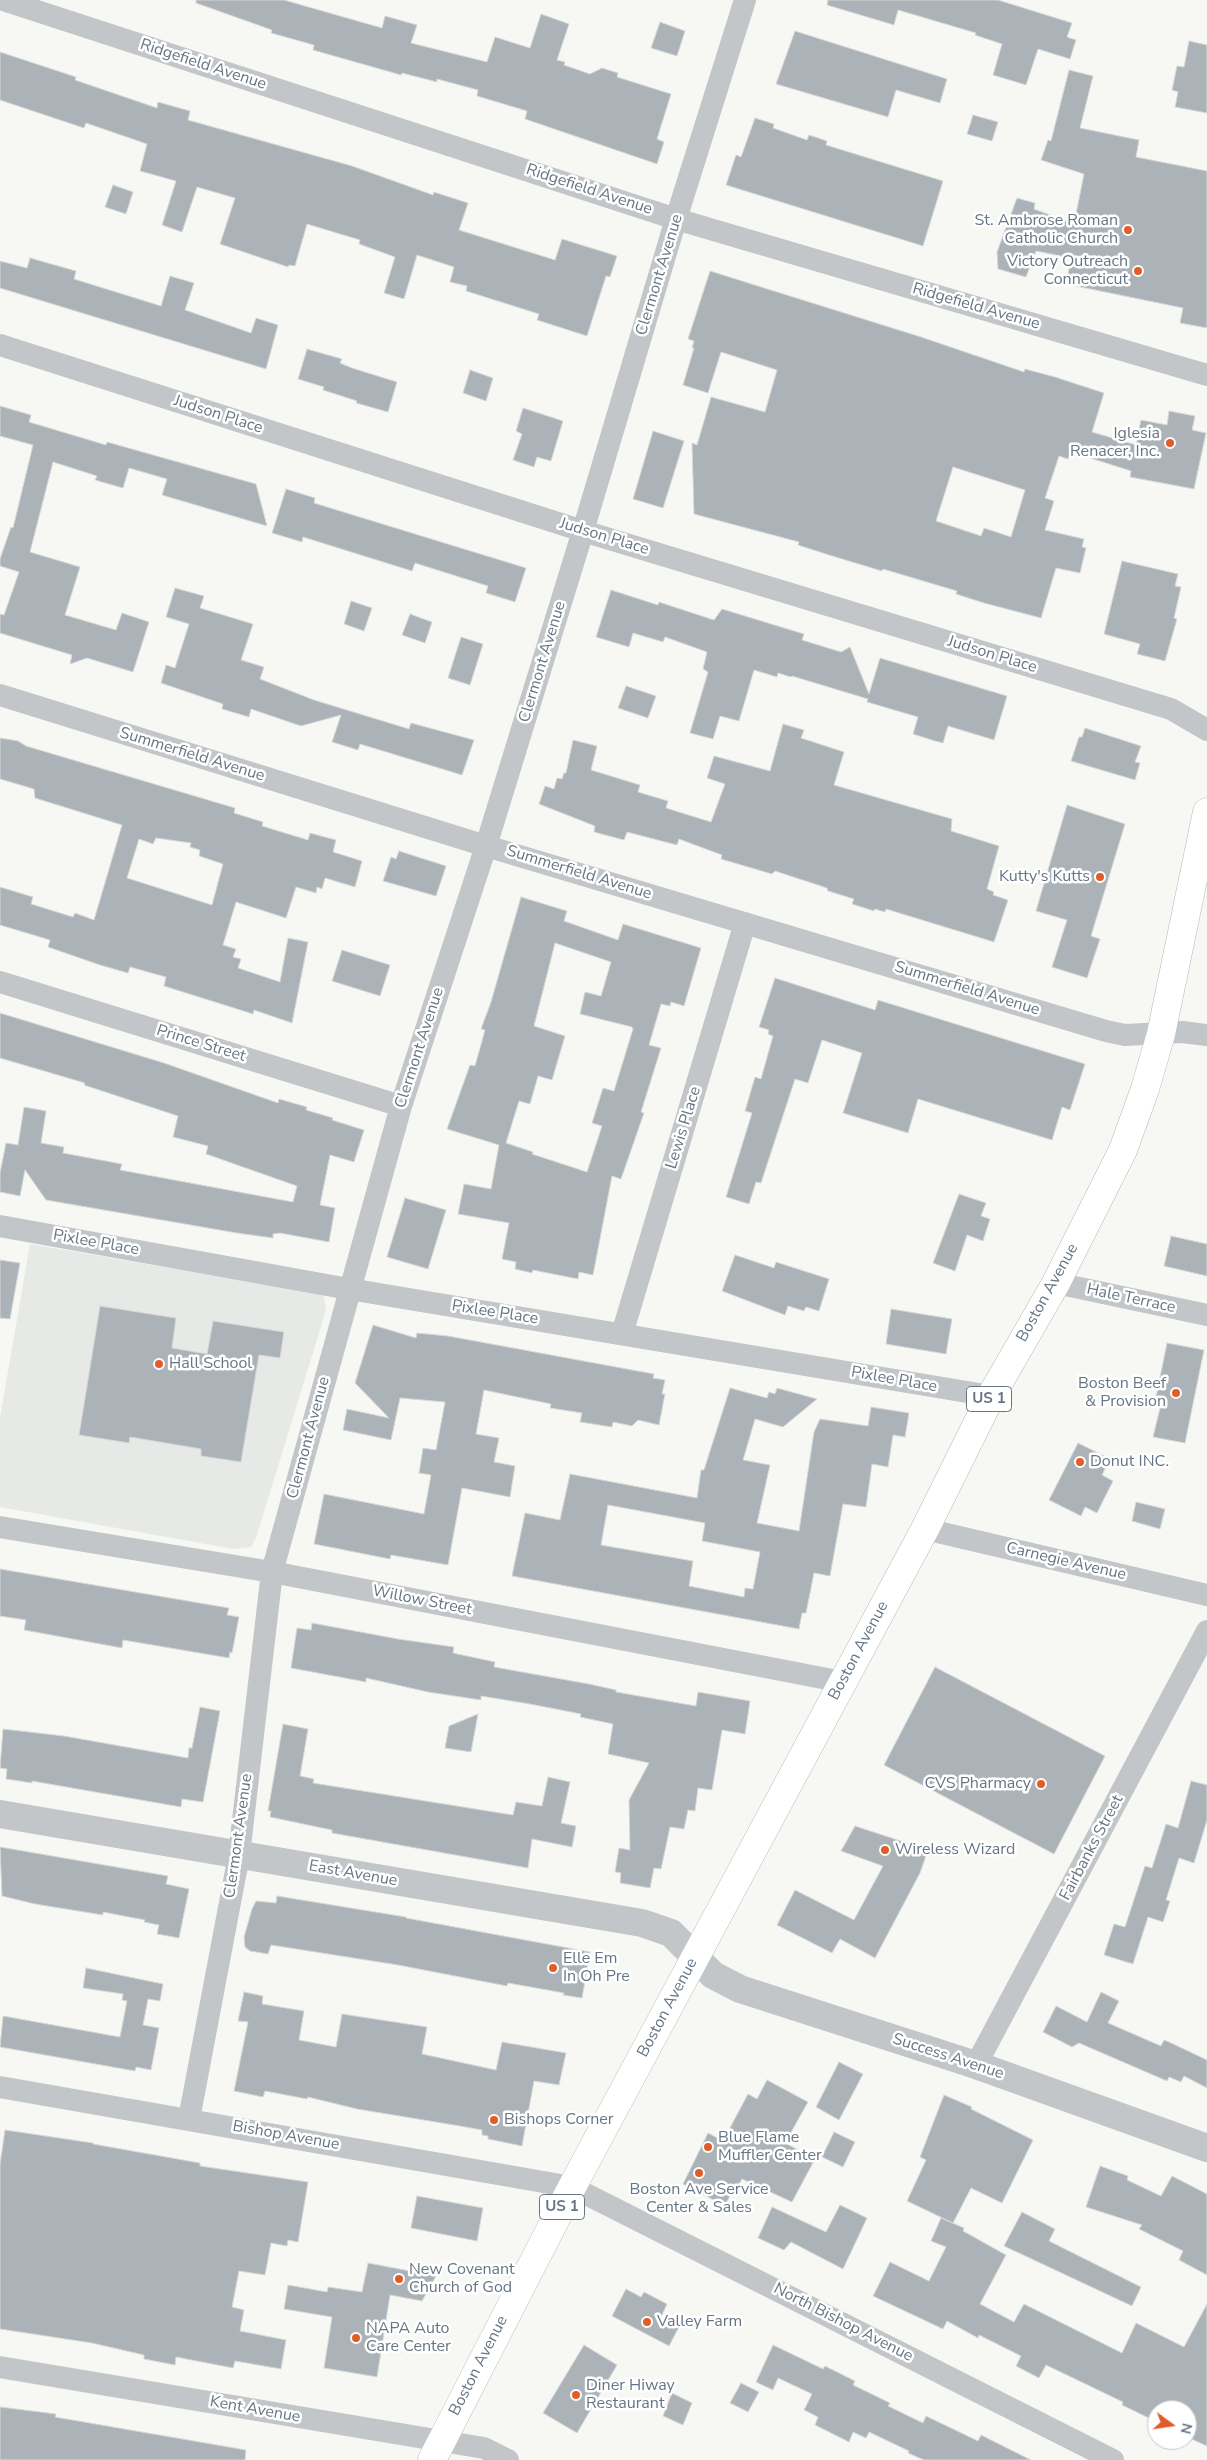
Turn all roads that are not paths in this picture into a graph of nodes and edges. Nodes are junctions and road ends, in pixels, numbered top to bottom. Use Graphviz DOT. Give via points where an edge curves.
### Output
graph roads {
  1 [pos="3,0"];
  2 [pos="745,0"];
  3 [pos="676,219"];
  4 [pos="0,345"];
  5 [pos="1207,375"];
  6 [pos="583,531"];
  7 [pos="0,696"];
  8 [pos="1207,730"];
  9 [pos="1207,812"];
  10 [pos="486,846"];
  11 [pos="745,923"];
  12 [pos="0,982"];
  13 [pos="1161,1034"];
  14 [pos="1207,1034"];
  15 [pos="401,1106"];
  16 [pos="0,1226"];
  17 [pos="1056,1283"];
  18 [pos="349,1289"];
  19 [pos="1207,1315"];
  20 [pos="622,1334"];
  21 [pos="991,1396"];
  22 [pos="0,1527"];
  23 [pos="925,1529"];
  24 [pos="272,1572"];
  25 [pos="1207,1595"];
  26 [pos="1207,1632"];
  27 [pos="843,1682"];
  28 [pos="0,1814"];
  29 [pos="238,1855"];
  30 [pos="696,1957"];
  31 [pos="976,2065"];
  32 [pos="0,2087"];
  33 [pos="189,2119"];
  34 [pos="1207,2148"];
  35 [pos="572,2187"];
  36 [pos="0,2367"];
  37 [pos="436,2451"];
  38 [pos="508,2460"];
  39 [pos="1113,2460"];
  1 -- 3 [label="street, Ridgefield Avenue"];
  2 -- 3 [label="street, Clermont Avenue"];
  3 -- 5 [label="street, Ridgefield Avenue"];
  3 -- 6 [label="street, Clermont Avenue"];
  4 -- 6 [label="street, Judson Place"];
  6 -- 8 [label="street, Judson Place" via="1171,709"];
  6 -- 10 [label="street, Clermont Avenue"];
  7 -- 10 [label="street, Summerfield Avenue"];
  9 -- 13 [label="main road, Boston Avenue / US 1"];
  10 -- 11 [label="street, Summerfield Avenue"];
  10 -- 15 [label="street, Clermont Avenue"];
  11 -- 13 [label="street, Summerfield Avenue" via="1106,1031 1126,1035"];
  11 -- 20 [label="street, Lewis Place"];
  12 -- 15 [label="street, Prince Street"];
  13 -- 14 [label="street, Summerfield Avenue"];
  13 -- 17 [label="main road, Boston Avenue / US 1" via="1123,1150"];
  15 -- 18 [label="street, Clermont Avenue"];
  16 -- 18 [label="street, Pixlee Place"];
  17 -- 19 [label="street, Hale Terrace"];
  17 -- 21 [label="main road, Boston Avenue / US 1"];
  18 -- 20 [label="street, Pixlee Place"];
  18 -- 24 [label="street, Clermont Avenue"];
  20 -- 21 [label="street, Pixlee Place"];
  21 -- 23 [label="main road, Boston Avenue / US 1"];
  22 -- 24 [label="street, Willow Street"];
  23 -- 25 [label="street, Carnegie Avenue"];
  23 -- 27 [label="main road, Boston Avenue / US 1"];
  24 -- 27 [label="street, Willow Street"];
  24 -- 29 [label="street, Clermont Avenue"];
  26 -- 31 [label="street, Fairbanks Street"];
  27 -- 30 [label="main road, Boston Avenue / US 1"];
  28 -- 29 [label="street, East Avenue"];
  29 -- 30 [label="street, East Avenue" via="642,1923 671,1933"];
  29 -- 33 [label="street, Clermont Avenue"];
  30 -- 31 [label="street, Success Avenue" via="713,1975 740,1990"];
  30 -- 35 [label="main road, Boston Avenue / US 1"];
  31 -- 34 [label="street, Success Avenue"];
  32 -- 33 [label="street, Bishop Avenue"];
  33 -- 35 [label="street, Bishop Avenue"];
  35 -- 37 [label="main road, Boston Avenue / US 1"];
  35 -- 39 [label="street, North Bishop Avenue"];
  36 -- 37 [label="street, Kent Avenue"];
  37 -- 38 [label="street, Kent Avenue" via="484,2448"];
}
